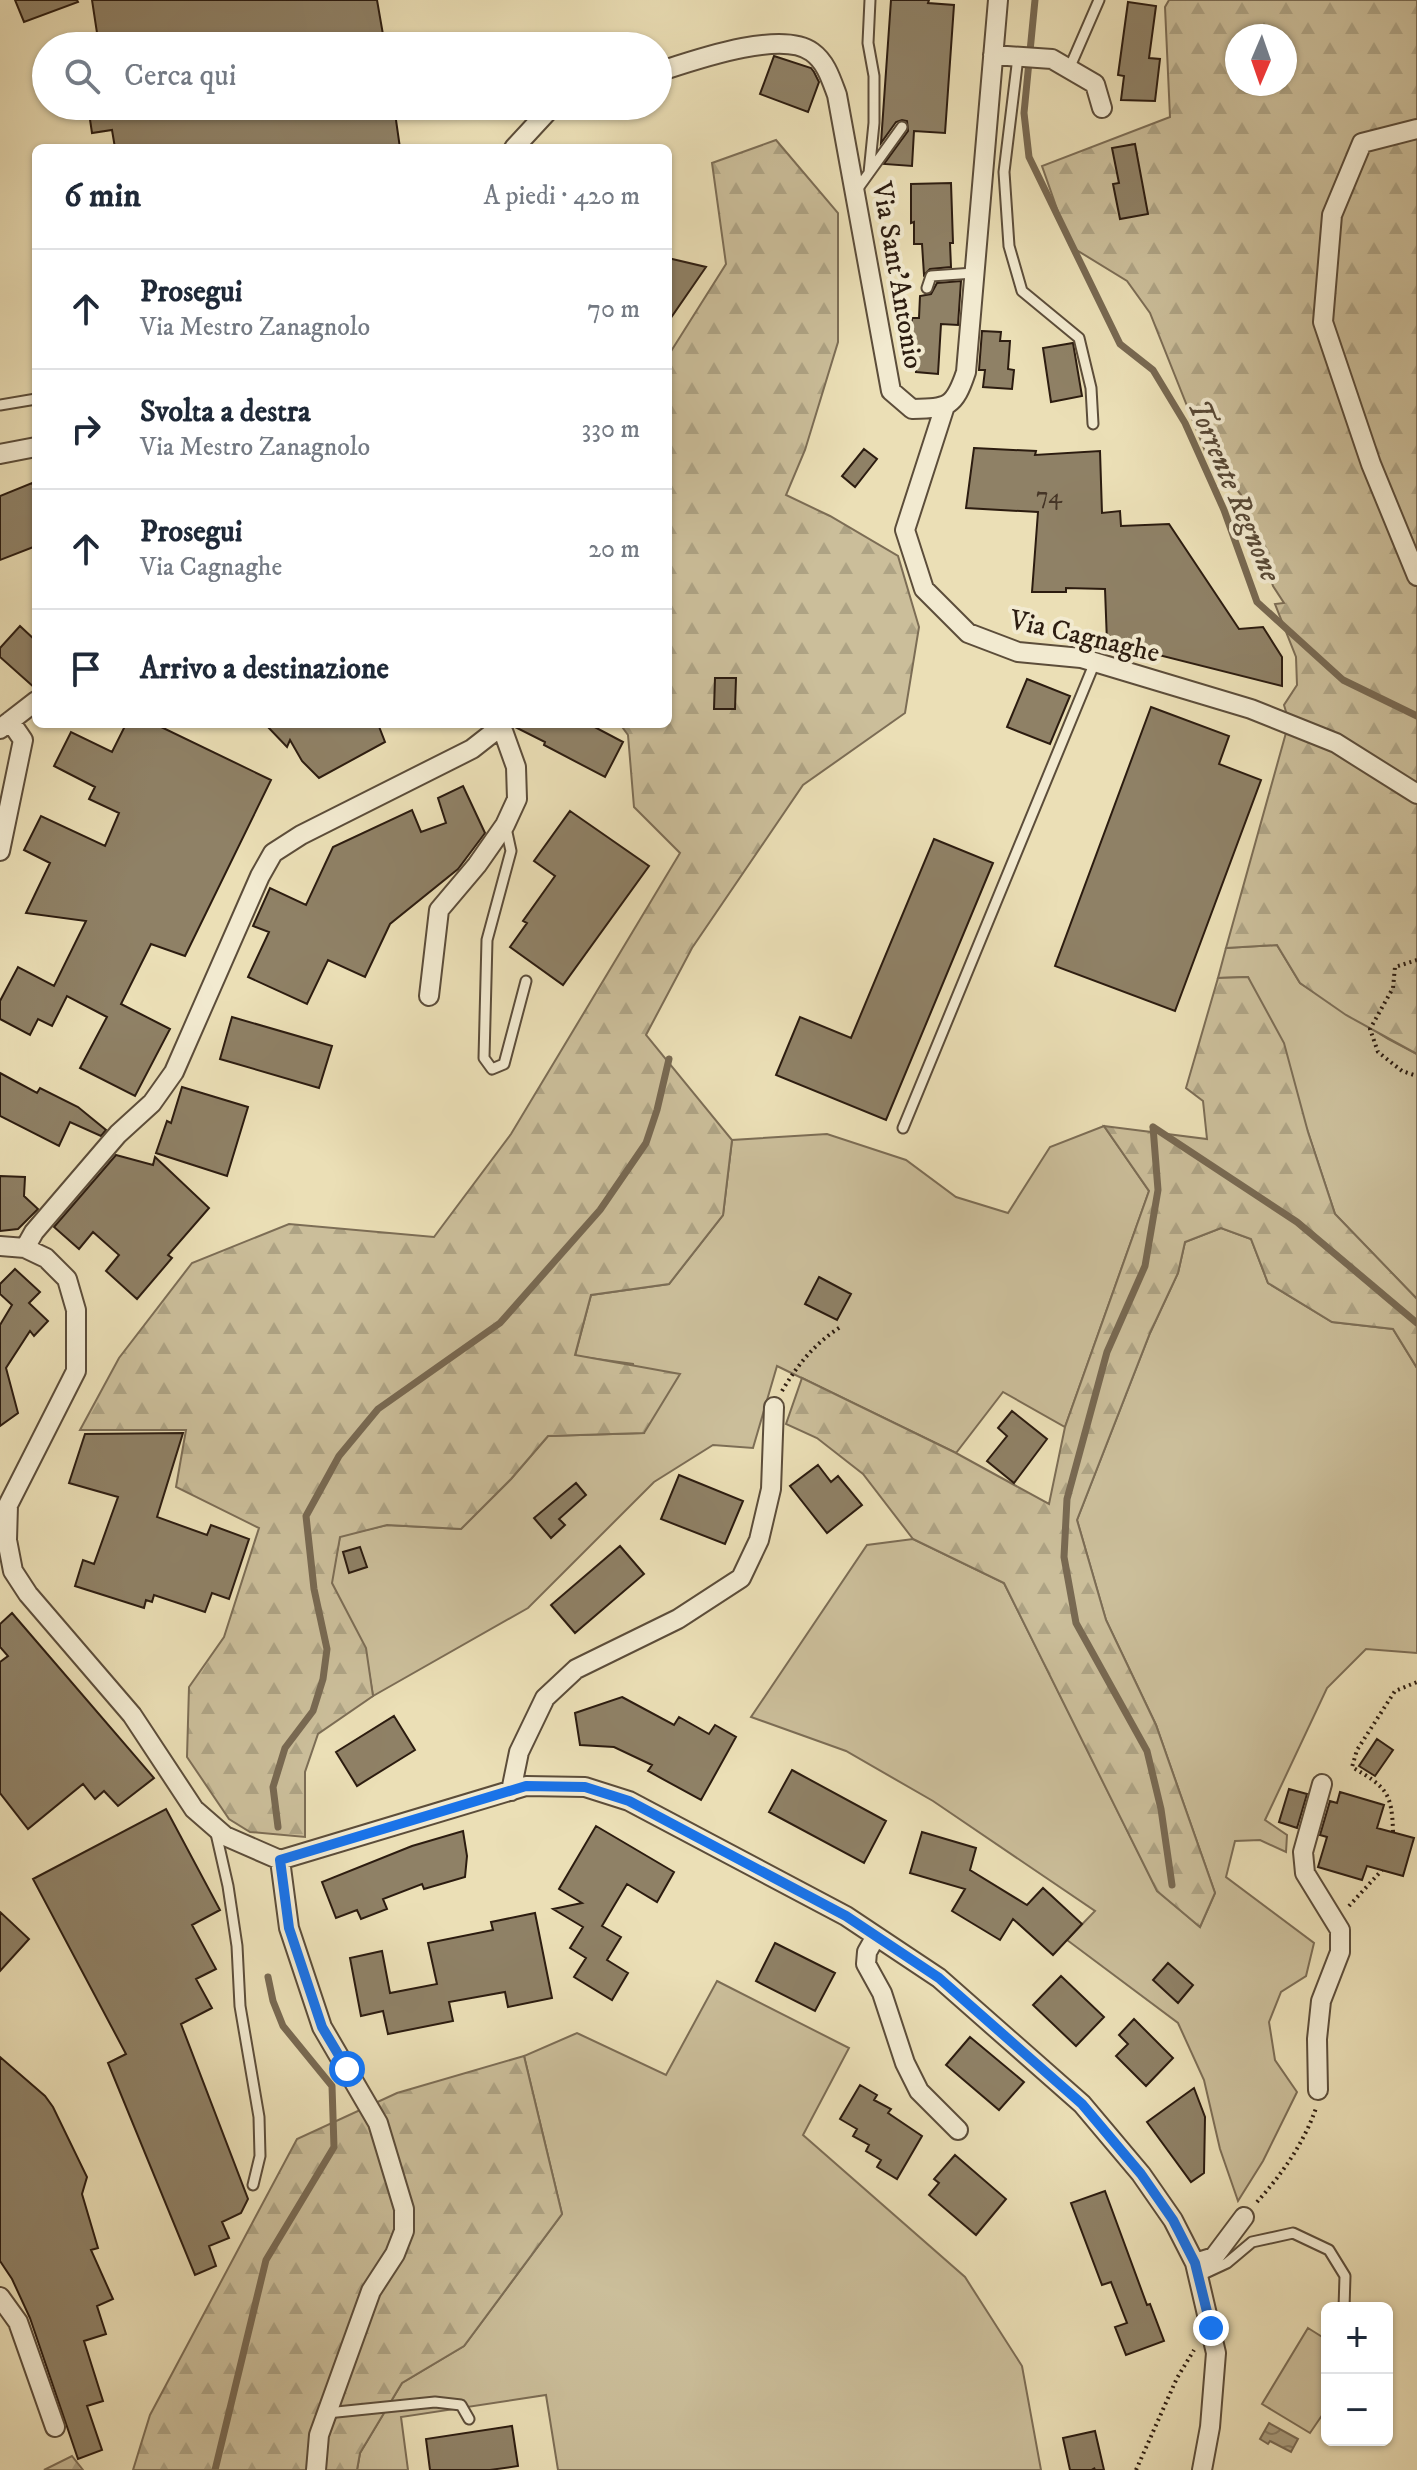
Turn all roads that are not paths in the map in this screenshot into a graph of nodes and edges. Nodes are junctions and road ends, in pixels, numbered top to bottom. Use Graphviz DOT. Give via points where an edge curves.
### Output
graph roads {
  1 [pos="870,0"];
  2 [pos="998,0"];
  3 [pos="1099,0"];
  4 [pos="993,55"];
  5 [pos="1018,57"];
  6 [pos="672,68"];
  7 [pos="1069,69"];
  8 [pos="1102,108"];
  9 [pos="540,120"];
  10 [pos="902,127"];
  11 [pos="1417,129"];
  12 [pos="518,144"];
  13 [pos="869,173"];
  14 [pos="856,191"];
  15 [pos="975,273"];
  16 [pos="927,288"];
  17 [pos="32,400"];
  18 [pos="0,405"];
  19 [pos="944,409"];
  20 [pos="1093,424"];
  21 [pos="32,448"];
  22 [pos="0,454"];
  23 [pos="1417,576"];
  24 [pos="1095,662"];
  25 [pos="32,704"];
  26 [pos="5,725"];
  27 [pos="500,728"];
  28 [pos="504,728"];
  29 [pos="7,779"];
  30 [pos="1417,794"];
  31 [pos="505,825"];
  32 [pos="0,851"];
  33 [pos="526,981"];
  34 [pos="429,996"];
  35 [pos="903,1128"];
  36 [pos="0,1246"];
  37 [pos="25,1248"];
  38 [pos="774,1407"];
  39 [pos="1322,1784"];
  40 [pos="511,1791"];
  41 [pos="214,1826"];
  42 [pos="280,1860"];
  43 [pos="876,1936"];
  44 [pos="1318,2090"];
  45 [pos="958,2130"];
  46 [pos="253,2185"];
  47 [pos="1244,2217"];
  48 [pos="1197,2270"];
  49 [pos="1344,2302"];
  50 [pos="3,2306"];
  51 [pos="327,2413"];
  52 [pos="469,2419"];
  53 [pos="55,2427"];
  54 [pos="316,2470"];
  55 [pos="1202,2470"];
  1 -- 13 [label="lane" via="874,123"];
  2 -- 4 [label="street, Via Sant'Antonio"];
  3 -- 7 [label="lane"];
  4 -- 5 [label="street"];
  4 -- 15 [label="street, Via Sant'Antonio"];
  5 -- 7 [label="street" via="1052,59"];
  5 -- 20 [label="lane" via="1004,172 1009,246 1022,291 1079,338"];
  6 -- 14 [label="street, Via Sant'Antonio" via="737,48 794,44 811,51 826,67 837,95"];
  7 -- 8 [label="street" via="1095,84"];
  9 -- 12 [label="street"];
  10 -- 13 [label="lane"];
  11 -- 23 [label="street" via="1362,143 1332,215 1323,322 1371,464"];
  13 -- 14 [label="lane"];
  14 -- 19 [label="street, Via Sant'Antonio" via="891,391 912,409"];
  15 -- 16 [label="lane" via="931,276"];
  15 -- 19 [label="street, Via Sant'Antonio" via="966,372 958,396"];
  17 -- 18 [label="lane"];
  19 -- 24 [label="street, Via Cagnaghe" via="905,530 924,589 968,633 1018,652"];
  21 -- 22 [label="street"];
  24 -- 30 [label="street, Via Cagnaghe" via="1251,709 1336,743"];
  24 -- 35 [label="lane"];
  25 -- 26 [label="street"];
  26 -- 29 [label="street" via="23,740"];
  27 -- 37 [label="street" via="472,749 273,853 174,1072"];
  28 -- 31 [label="street" via="516,767 517,799"];
  29 -- 32 [label="street"];
  31 -- 33 [label="lane" via="511,851 487,940 484,1058 492,1069 504,1064"];
  31 -- 34 [label="street" via="439,910"];
  36 -- 37 [label="street"];
  37 -- 41 [label="street" via="46,1258 67,1279 76,1310 76,1371 8,1505 13,1571 132,1715 194,1809"];
  38 -- 40 [label="street" via="771,1489 759,1540 741,1578 678,1619 576,1669 545,1698 519,1752"];
  39 -- 44 [label="street" via="1303,1852 1305,1873 1340,1930 1340,1952 1321,2001"];
  40 -- 42 [label="street"];
  40 -- 43 [label="street" via="526,1786 585,1787 629,1801"];
  41 -- 42 [label="street"];
  41 -- 46 [label="lane" via="235,1931 240,2006 259,2117 260,2156"];
  42 -- 51 [label="street" via="289,1928 322,2027 378,2123 404,2209 404,2231 371,2291"];
  43 -- 45 [label="street" via="866,1964 882,1993 905,2063 919,2091"];
  43 -- 48 [label="street" via="939,1978 1082,2104 1173,2220"];
  47 -- 48 [label="street" via="1214,2257"];
  48 -- 49 [label="lane" via="1227,2263 1252,2242 1293,2233 1329,2250 1345,2276"];
  48 -- 55 [label="street" via="1216,2353"];
  50 -- 53 [label="street" via="18,2322"];
  51 -- 52 [label="lane" via="435,2402 461,2405"];
  51 -- 54 [label="street"];
}
